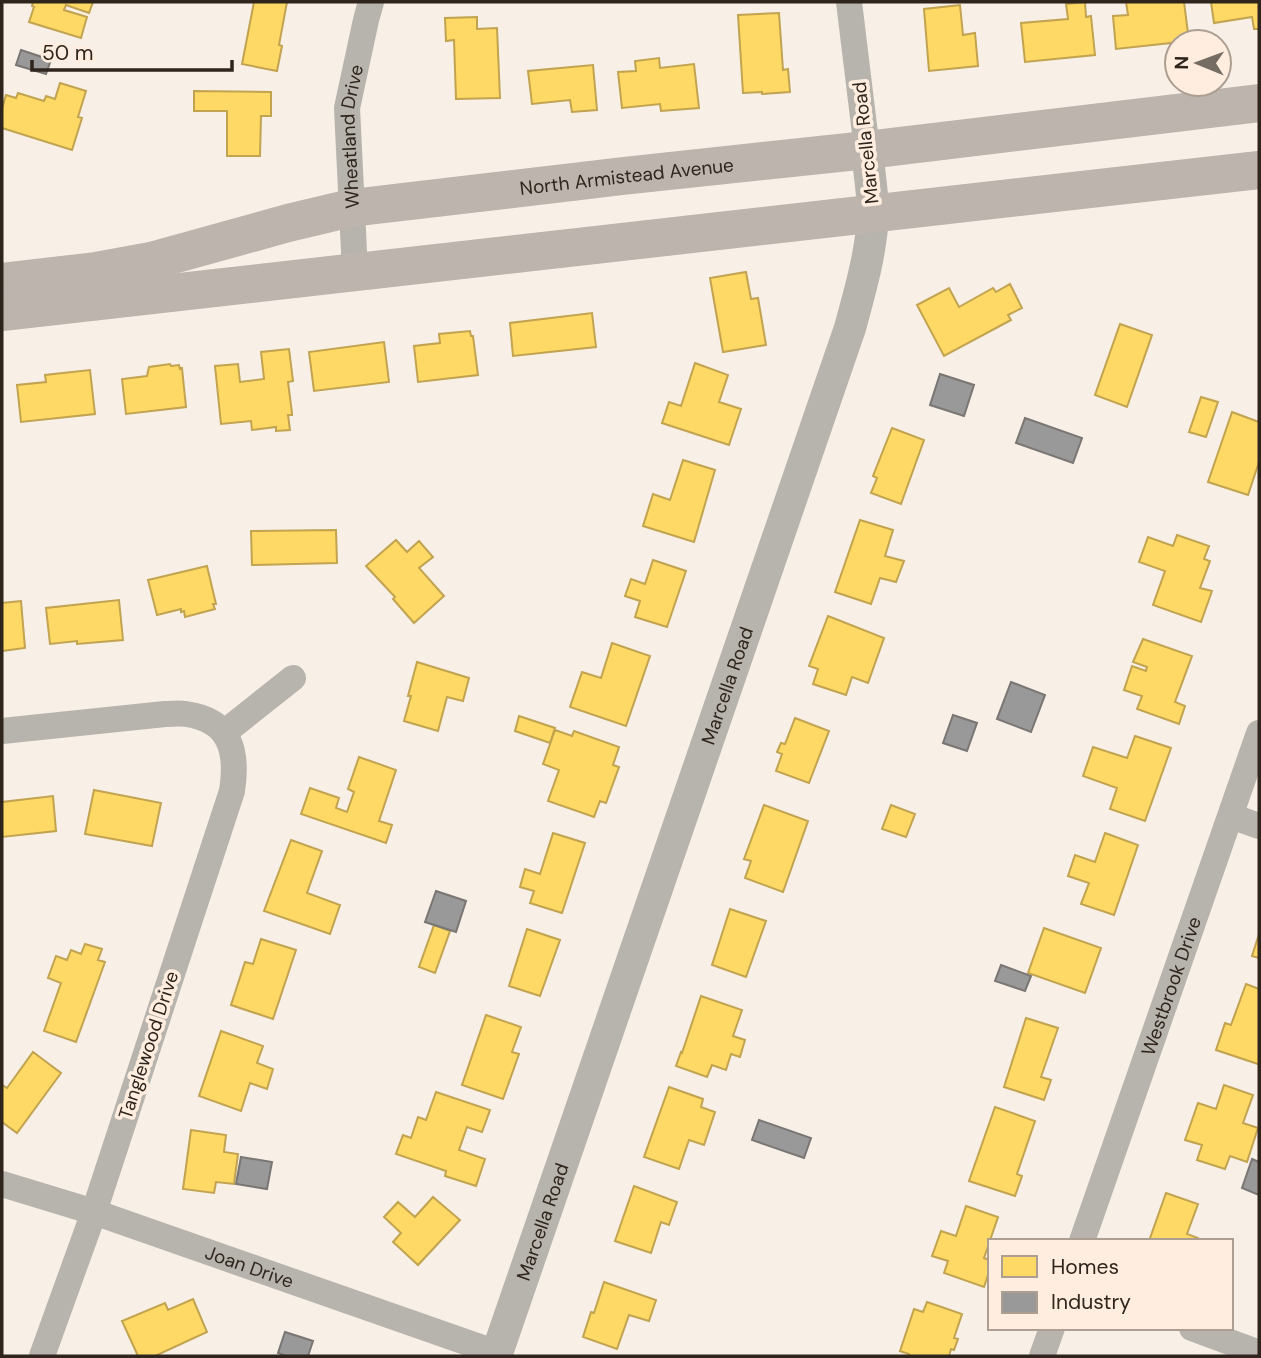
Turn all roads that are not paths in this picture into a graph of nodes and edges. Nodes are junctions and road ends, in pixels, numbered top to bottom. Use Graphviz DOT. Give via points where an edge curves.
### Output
graph roads {
  1 [pos="371,2"];
  2 [pos="849,2"];
  3 [pos="1259,103"];
  4 [pos="867,150"];
  5 [pos="1259,170"];
  6 [pos="351,208"];
  7 [pos="873,213"];
  8 [pos="355,272"];
  9 [pos="2,282"];
  10 [pos="2,312"];
  11 [pos="293,678"];
  12 [pos="2,731"];
  13 [pos="225,732"];
  14 [pos="1259,733"];
  15 [pos="1231,816"];
  16 [pos="1259,826"];
  17 [pos="2,1184"];
  18 [pos="94,1212"];
  19 [pos="1083,1239"];
  20 [pos="1051,1330"];
  21 [pos="1197,1330"];
  22 [pos="1259,1353"];
  23 [pos="497,1354"];
  24 [pos="41,1356"];
  25 [pos="1042,1356"];
  1 -- 6 [label="street, Wheatland Drive" via="347,108"];
  2 -- 4 [label="street, Marcella Road"];
  3 -- 4 [label="main road, North Armistead Avenue"];
  4 -- 6 [label="main road, North Armistead Avenue"];
  4 -- 7 [label="street, Marcella Road"];
  5 -- 7 [label="main road"];
  6 -- 8 [label="street, Wheatland Drive"];
  6 -- 9 [label="main road, North Armistead Avenue" via="151,261"];
  7 -- 8 [label="main road"];
  7 -- 23 [label="street, Marcella Road" via="863,281 846,340"];
  8 -- 10 [label="main road"];
  11 -- 13 [label="street"];
  12 -- 13 [label="street" via="187,714 209,720"];
  13 -- 18 [label="street, Tanglewood Drive" via="233,750 232,791"];
  14 -- 15 [label="street, Westbrook Drive"];
  15 -- 16 [label="street"];
  15 -- 19 [label="street, Westbrook Drive"];
  17 -- 18 [label="street, Joan Drive"];
  18 -- 23 [label="street, Joan Drive"];
  18 -- 24 [label="street, Tanglewood Drive"];
  20 -- 25 [label="street"];
  21 -- 22 [label="street"];
}
